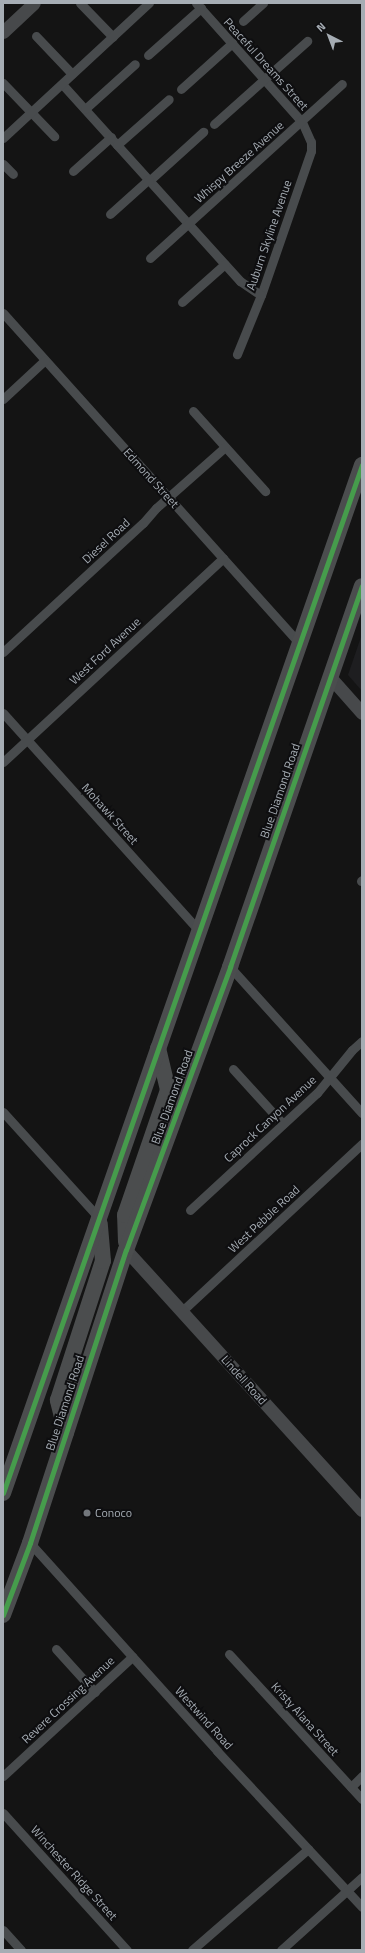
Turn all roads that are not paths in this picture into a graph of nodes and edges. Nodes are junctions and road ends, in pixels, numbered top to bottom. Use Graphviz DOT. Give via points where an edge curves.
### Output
graph roads {
  1 [pos="34,3"];
  2 [pos="80,3"];
  3 [pos="148,3"];
  4 [pos="263,3"];
  5 [pos="198,6"];
  6 [pos="243,20"];
  7 [pos="3,32"];
  8 [pos="36,36"];
  9 [pos="113,37"];
  10 [pos="307,41"];
  11 [pos="232,43"];
  12 [pos="148,55"];
  13 [pos="135,64"];
  14 [pos="72,74"];
  15 [pos="264,79"];
  16 [pos="3,83"];
  17 [pos="62,84"];
  18 [pos="342,84"];
  19 [pos="181,89"];
  20 [pos="169,99"];
  21 [pos="85,109"];
  22 [pos="30,113"];
  23 [pos="302,122"];
  24 [pos="214,124"];
  25 [pos="203,132"];
  26 [pos="54,136"];
  27 [pos="111,137"];
  28 [pos="3,138"];
  29 [pos="117,145"];
  30 [pos="3,164"];
  31 [pos="73,171"];
  32 [pos="13,174"];
  33 [pos="149,180"];
  34 [pos="110,214"];
  35 [pos="189,223"];
  36 [pos="150,258"];
  37 [pos="225,264"];
  38 [pos="261,295"];
  39 [pos="182,302"];
  40 [pos="3,313"];
  41 [pos="237,354"];
  42 [pos="45,360"];
  43 [pos="3,399"];
  44 [pos="193,411"];
  45 [pos="225,447"];
  46 [pos="362,465"];
  47 [pos="265,491"];
  48 [pos="169,498"];
  49 [pos="223,558"];
  50 [pos="362,586"];
  51 [pos="300,643"];
  52 [pos="3,652"];
  53 [pos="330,677"];
  54 [pos="3,713"];
  55 [pos="362,713"];
  56 [pos="28,739"];
  57 [pos="3,762"];
  58 [pos="199,931"];
  59 [pos="230,967"];
  60 [pos="362,1041"];
  61 [pos="158,1048"];
  62 [pos="233,1069"];
  63 [pos="330,1078"];
  64 [pos="3,1112"];
  65 [pos="362,1114"];
  66 [pos="283,1124"];
  67 [pos="362,1144"];
  68 [pos="190,1210"];
  69 [pos="99,1218"];
  70 [pos="126,1250"];
  71 [pos="182,1311"];
  72 [pos="66,1433"];
  73 [pos="3,1494"];
  74 [pos="362,1510"];
  75 [pos="30,1543"];
  76 [pos="3,1615"];
  77 [pos="56,1649"];
  78 [pos="230,1654"];
  79 [pos="132,1657"];
  80 [pos="95,1692"];
  81 [pos="3,1776"];
  82 [pos="362,1776"];
  83 [pos="351,1787"];
  84 [pos="362,1799"];
  85 [pos="3,1813"];
  86 [pos="308,1849"];
  87 [pos="362,1877"];
  88 [pos="347,1890"];
  89 [pos="362,1907"];
  90 [pos="3,1930"];
  91 [pos="21,1950"];
  92 [pos="127,1950"];
  93 [pos="192,1950"];
  94 [pos="281,1950"];
  1 -- 7 [label="street"];
  2 -- 9 [label="street"];
  3 -- 9 [label="street"];
  4 -- 6 [label="street"];
  5 -- 11 [label="street, Peaceful Dreams Street"];
  5 -- 12 [label="street"];
  8 -- 14 [label="street"];
  9 -- 14 [label="street"];
  10 -- 15 [label="street"];
  11 -- 15 [label="street, Peaceful Dreams Street"];
  11 -- 19 [label="street"];
  13 -- 21 [label="street"];
  14 -- 17 [label="street"];
  15 -- 23 [label="street, Peaceful Dreams Street"];
  15 -- 24 [label="street"];
  16 -- 22 [label="street"];
  17 -- 21 [label="street"];
  17 -- 22 [label="street"];
  18 -- 23 [label="street, Whispy Breeze Avenue"];
  20 -- 29 [label="street"];
  21 -- 27 [label="street"];
  22 -- 26 [label="street"];
  22 -- 28 [label="street"];
  23 -- 35 [label="street, Whispy Breeze Avenue"];
  23 -- 38 [label="street, Auburn Skyline Avenue" via="311,142 311,151"];
  25 -- 33 [label="street"];
  27 -- 29 [label="street"];
  27 -- 31 [label="street"];
  29 -- 33 [label="street"];
  30 -- 32 [label="street"];
  33 -- 34 [label="street"];
  33 -- 35 [label="street"];
  35 -- 36 [label="street, Whispy Breeze Avenue"];
  35 -- 37 [label="street"];
  37 -- 38 [label="street" via="240,281"];
  37 -- 39 [label="street"];
  38 -- 41 [label="street, Auburn Skyline Avenue"];
  40 -- 42 [label="street, Edmond Street"];
  42 -- 43 [label="street"];
  42 -- 48 [label="street, Edmond Street"];
  44 -- 45 [label="street"];
  45 -- 47 [label="street"];
  45 -- 48 [label="street, Diesel Road"];
  46 -- 51 [label="highway"];
  48 -- 49 [label="street, Edmond Street"];
  48 -- 52 [label="street, Diesel Road"];
  49 -- 51 [label="street, Edmond Street"];
  49 -- 56 [label="street, West Ford Avenue"];
  50 -- 53 [label="highway, Blue Diamond Road"];
  51 -- 58 [label="highway"];
  53 -- 55 [label="street"];
  53 -- 59 [label="highway, Blue Diamond Road"];
  54 -- 56 [label="street, Mohawk Street"];
  56 -- 57 [label="street, West Ford Avenue"];
  56 -- 58 [label="street, Mohawk Street"];
  58 -- 61 [label="highway"];
  59 -- 63 [label="street"];
  59 -- 70 [label="highway, Blue Diamond Road"];
  60 -- 63 [label="street, Caprock Canyon Avenue"];
  61 -- 69 [label="highway"];
  61 -- 70 [label="highway" via="168,1090 125,1215"];
  62 -- 66 [label="street"];
  63 -- 65 [label="street"];
  63 -- 66 [label="street, Caprock Canyon Avenue"];
  64 -- 69 [label="street"];
  66 -- 68 [label="street, Caprock Canyon Avenue"];
  67 -- 71 [label="street, West Pebble Road"];
  69 -- 72 [label="highway" via="104,1261 58,1400"];
  69 -- 73 [label="highway"];
  70 -- 71 [label="street, Lindell Road"];
  70 -- 72 [label="highway, Blue Diamond Road"];
  71 -- 74 [label="street, Lindell Road"];
  72 -- 75 [label="highway, Blue Diamond Road"];
  75 -- 76 [label="highway, Blue Diamond Road"];
  75 -- 79 [label="street, Westwind Road"];
  77 -- 80 [label="street"];
  78 -- 83 [label="street, Kristy Alana Street"];
  79 -- 80 [label="street, Revere Crossing Avenue"];
  79 -- 86 [label="street, Westwind Road"];
  80 -- 81 [label="street, Revere Crossing Avenue"];
  82 -- 83 [label="street"];
  83 -- 84 [label="street, Kristy Alana Street"];
  85 -- 92 [label="street, Winchester Ridge Street"];
  86 -- 88 [label="street, Westwind Road"];
  86 -- 93 [label="street"];
  87 -- 88 [label="street"];
  88 -- 89 [label="street, Westwind Road"];
  88 -- 94 [label="street"];
  90 -- 91 [label="street"];
}
